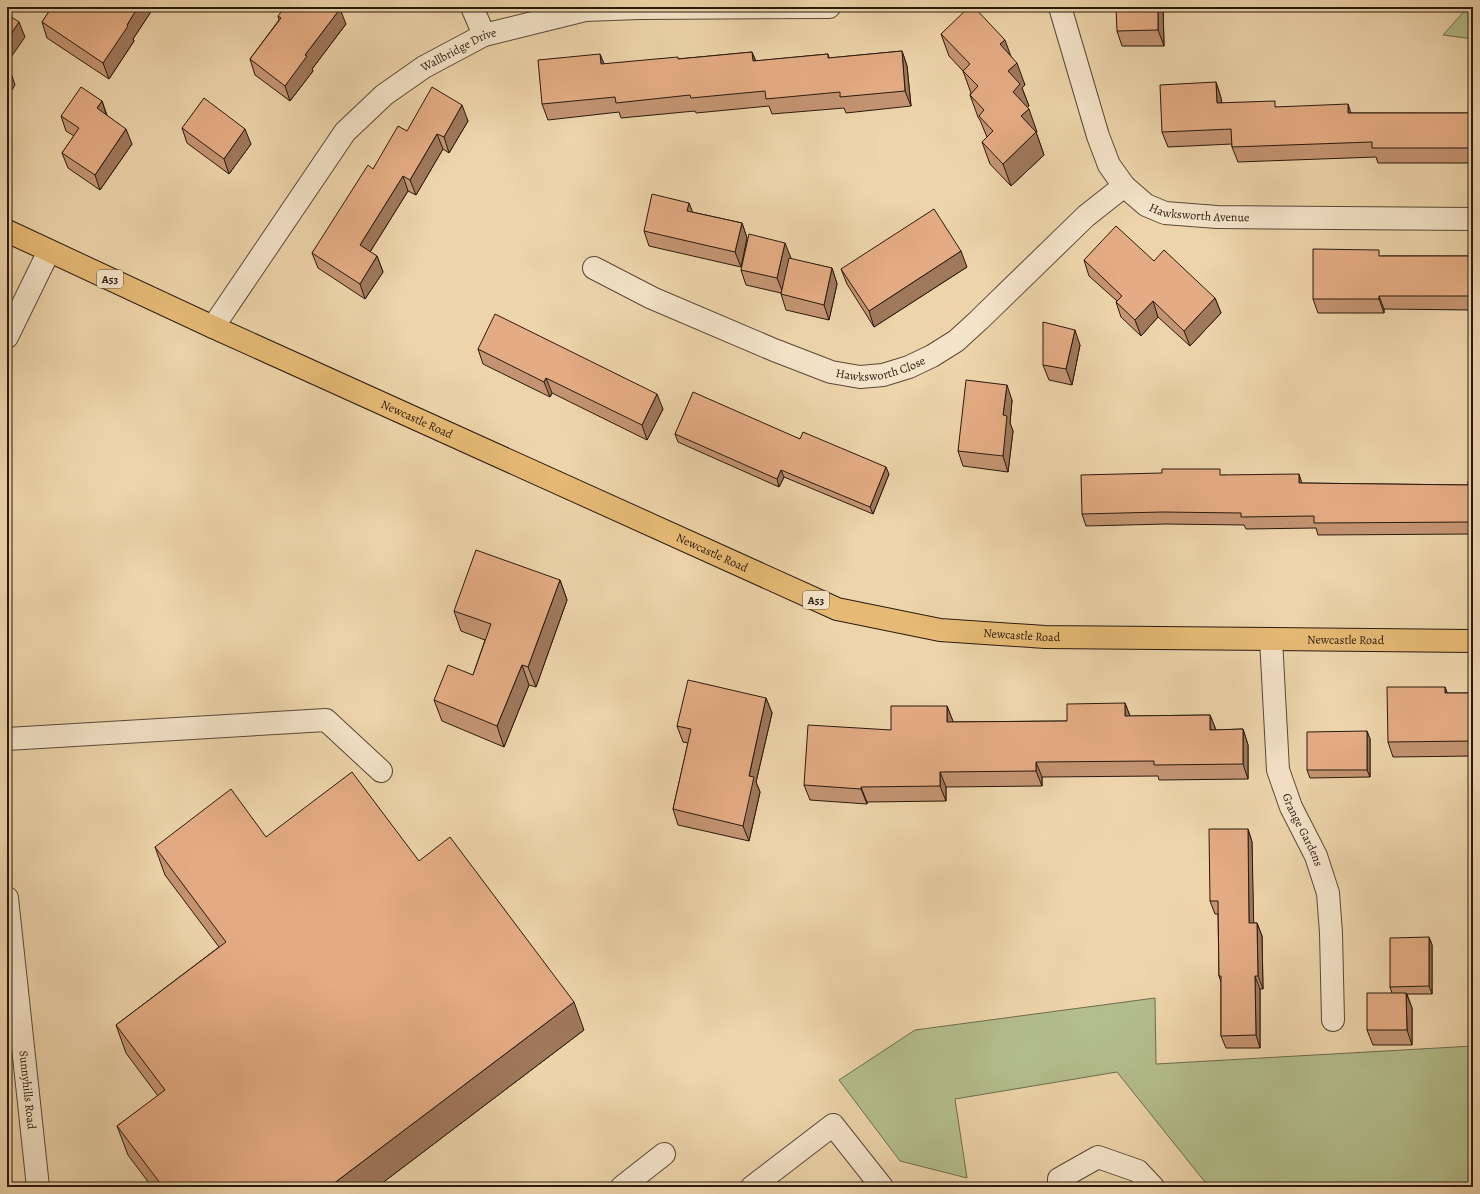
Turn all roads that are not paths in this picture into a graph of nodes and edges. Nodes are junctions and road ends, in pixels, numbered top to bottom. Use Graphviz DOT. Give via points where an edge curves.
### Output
graph roads {
  1 [pos="472,7"];
  2 [pos="829,7"];
  3 [pos="1060,7"];
  4 [pos="484,35"];
  5 [pos="1124,186"];
  6 [pos="1473,219"];
  7 [pos="7,231"];
  8 [pos="49,251"];
  9 [pos="594,268"];
  10 [pos="213,327"];
  11 [pos="7,336"];
  12 [pos="1271,639"];
  13 [pos="1473,641"];
  14 [pos="7,739"];
  15 [pos="381,771"];
  16 [pos="7,898"];
  17 [pos="1333,1020"];
  18 [pos="664,1154"];
  19 [pos="38,1187"];
  20 [pos="622,1187"];
  21 [pos="752,1187"];
  22 [pos="882,1187"];
  23 [pos="1058,1187"];
  24 [pos="1153,1187"];
  1 -- 4 [label="street"];
  2 -- 4 [label="street, Wallbridge Drive" via="585,10"];
  3 -- 5 [label="street, Hawksworth Avenue" via="1098,136 1109,164"];
  4 -- 10 [label="street, Wallbridge Drive" via="418,71 384,95 345,132"];
  5 -- 6 [label="street, Hawksworth Avenue" via="1146,205 1165,213 1217,217"];
  5 -- 9 [label="street, Hawksworth Close" via="1086,216 956,341 932,356 883,375 860,377 831,372 652,298"];
  7 -- 8 [label="highway, Newcastle Road / A53"];
  8 -- 10 [label="highway, Newcastle Road / A53"];
  8 -- 11 [label="street"];
  10 -- 12 [label="highway, Newcastle Road / A53" via="836,609 940,630 1045,637"];
  12 -- 13 [label="highway, Newcastle Road / A53"];
  12 -- 17 [label="street, Grange Gardens" via="1278,770 1290,807 1316,856 1328,893"];
  14 -- 15 [label="street" via="326,720"];
  16 -- 19 [label="street, Sunnyhills Road"];
  18 -- 20 [label="street"];
  21 -- 22 [label="street" via="833,1125"];
  23 -- 24 [label="street" via="1059,1179 1098,1157 1138,1171"];
}
